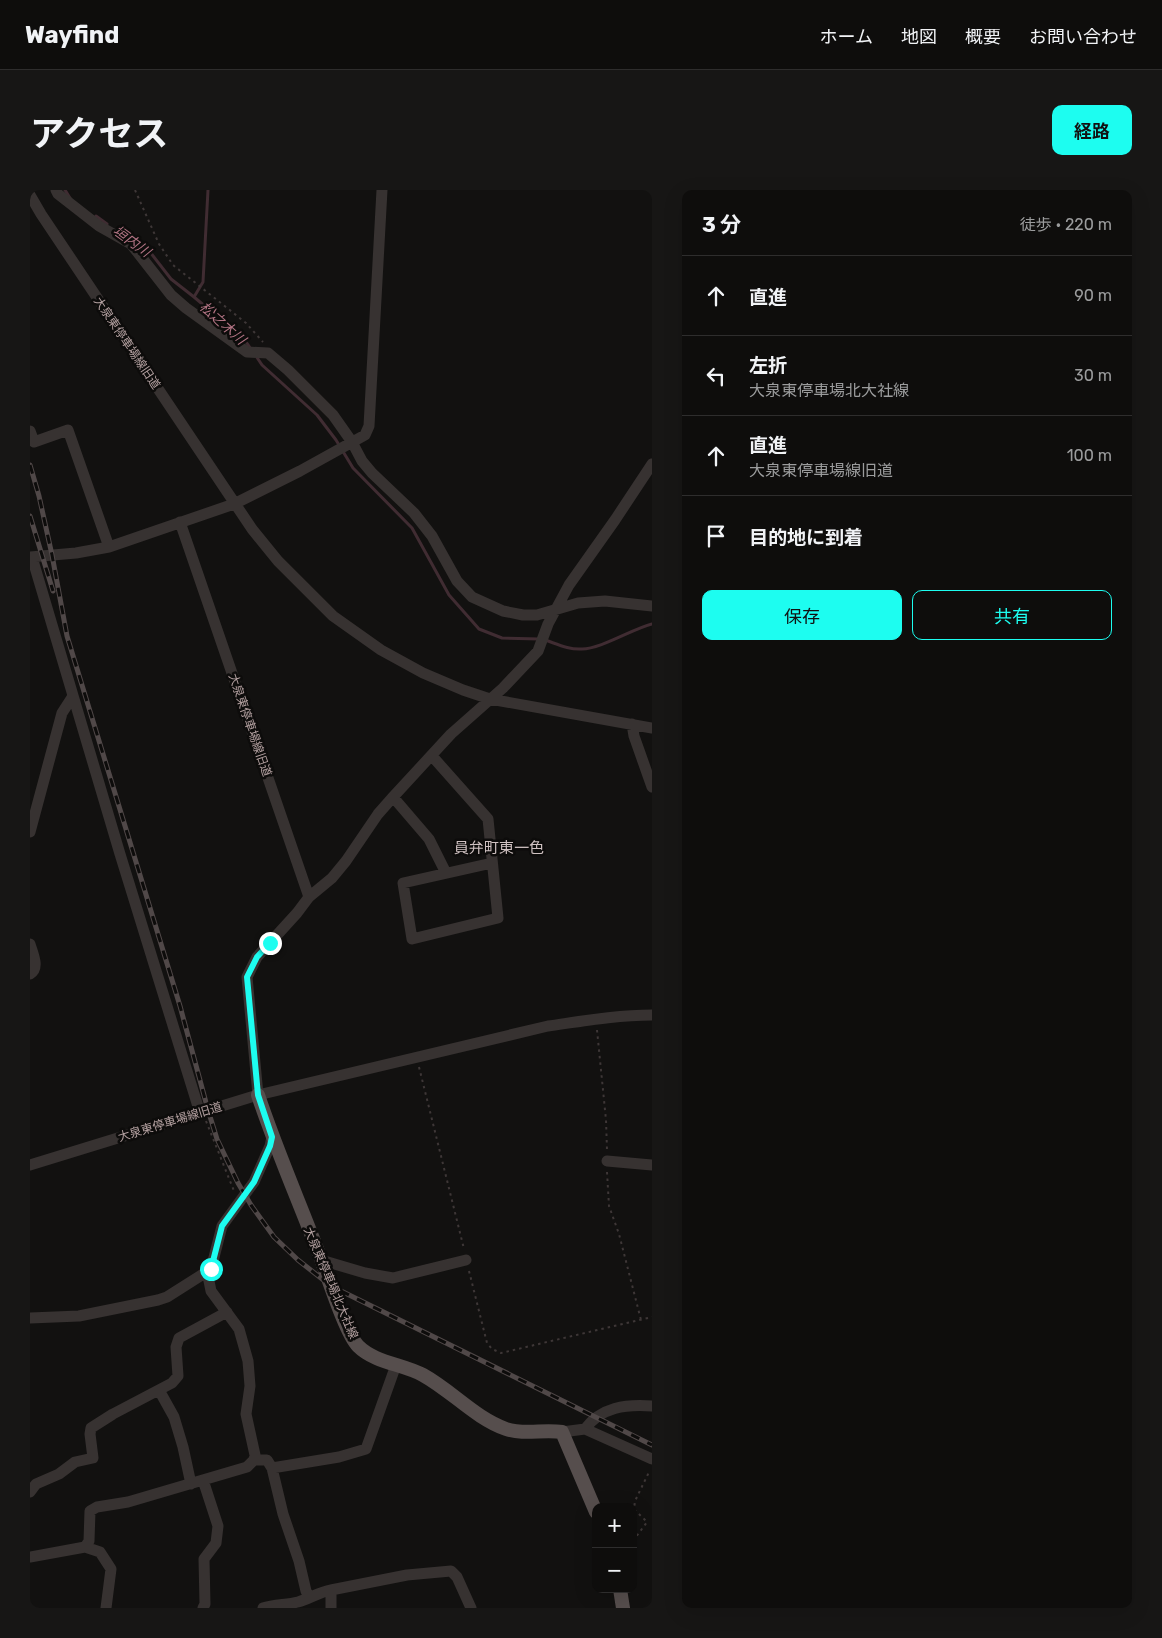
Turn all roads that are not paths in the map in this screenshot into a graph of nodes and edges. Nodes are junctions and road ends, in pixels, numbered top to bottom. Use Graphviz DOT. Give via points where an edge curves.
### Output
graph roads {
  1 [pos="56,190"];
  2 [pos="382,190"];
  3 [pos="30,195"];
  4 [pos="30,431"];
  5 [pos="350,443"];
  6 [pos="652,464"];
  7 [pos="234,504"];
  8 [pos="180,522"];
  9 [pos="108,547"];
  10 [pos="32,557"];
  11 [pos="652,606"];
  12 [pos="554,610"];
  13 [pos="73,696"];
  14 [pos="490,699"];
  15 [pos="632,724"];
  16 [pos="652,728"];
  17 [pos="432,756"];
  18 [pos="652,786"];
  19 [pos="393,797"];
  20 [pos="30,832"];
  21 [pos="492,863"];
  22 [pos="446,873"];
  23 [pos="309,897"];
  24 [pos="30,944"];
  25 [pos="30,974"];
  26 [pos="652,1015"];
  27 [pos="258,1095"];
  28 [pos="201,1112"];
  29 [pos="272,1137"];
  30 [pos="607,1161"];
  31 [pos="652,1164"];
  32 [pos="30,1165"];
  33 [pos="321,1260"];
  34 [pos="466,1260"];
  35 [pos="208,1270"];
  36 [pos="226,1312"];
  37 [pos="30,1318"];
  38 [pos="396,1365"];
  39 [pos="159,1390"];
  40 [pos="652,1406"];
  41 [pos="585,1429"];
  42 [pos="562,1432"];
  43 [pos="254,1460"];
  44 [pos="652,1460"];
  45 [pos="272,1468"];
  46 [pos="203,1480"];
  47 [pos="191,1484"];
  48 [pos="30,1492"];
  49 [pos="592,1503"];
  50 [pos="85,1547"];
  51 [pos="30,1557"];
  52 [pos="331,1590"];
  53 [pos="621,1593"];
  54 [pos="309,1597"];
  55 [pos="106,1608"];
  56 [pos="203,1608"];
  57 [pos="263,1608"];
  58 [pos="331,1608"];
  59 [pos="471,1608"];
  60 [pos="624,1608"];
  1 -- 5 [label="street" via="99,226 131,244 186,308 247,352 266,352 333,415"];
  2 -- 5 [label="street" via="369,426 365,436"];
  3 -- 7 [label="street, 大泉東停車場線旧道"];
  4 -- 9 [label="street" via="34,442 68,430"];
  5 -- 7 [label="street"];
  5 -- 12 [label="street" via="372,473 414,513 432,536 457,581 472,597 503,611 522,615"];
  6 -- 12 [label="street"];
  7 -- 8 [label="street"];
  7 -- 14 [label="street, 大泉東停車場線旧道" via="278,561 333,616 380,650 424,673"];
  8 -- 9 [label="street"];
  8 -- 23 [label="street, 大泉東停車場線旧道"];
  9 -- 10 [label="street"];
  10 -- 13 [label="street"];
  11 -- 12 [label="street" via="605,601 578,603"];
  12 -- 14 [label="street" via="538,651"];
  13 -- 20 [label="street" via="62,714"];
  13 -- 28 [label="street"];
  14 -- 15 [label="street, 大泉東停車場線旧道"];
  14 -- 17 [label="street"];
  15 -- 16 [label="street, 大泉東停車場線旧道"];
  15 -- 18 [label="street"];
  17 -- 19 [label="street"];
  17 -- 21 [label="street" via="488,819"];
  19 -- 22 [label="street" via="429,839"];
  19 -- 23 [label="street" via="332,878"];
  21 -- 22 [label="street"];
  21 -- 22 [label="street" via="498,918 412,939 403,883"];
  23 -- 27 [label="street" via="248,972"];
  24 -- 25 [label="street" via="36,967"];
  26 -- 27 [label="street, 大泉東停車場線旧道" via="548,1026"];
  27 -- 28 [label="street, 大泉東停車場線旧道"];
  27 -- 29 [label="main road, 大泉東停車場北大社線"];
  28 -- 32 [label="street, 大泉東停車場線旧道"];
  29 -- 33 [label="main road, 大泉東停車場北大社線"];
  29 -- 35 [label="street" via="254,1182 222,1226 211,1269"];
  30 -- 31 [label="street"];
  33 -- 34 [label="street" via="393,1278"];
  33 -- 38 [label="main road, 大泉東停車場北大社線" via="358,1346"];
  35 -- 36 [label="street" via="211,1291"];
  35 -- 37 [label="street" via="158,1300 79,1316"];
  36 -- 39 [label="street" via="179,1338 176,1347 178,1376"];
  36 -- 43 [label="street" via="239,1329 248,1361 250,1386 246,1414"];
  38 -- 42 [label="main road, 大泉東停車場北大社線" via="423,1375 505,1429"];
  38 -- 45 [label="street" via="366,1448 338,1458"];
  39 -- 47 [label="street" via="174,1417"];
  39 -- 48 [label="street" via="92,1428 93,1458 75,1462 59,1474 36,1484"];
  40 -- 41 [label="street" via="613,1408 600,1413"];
  41 -- 42 [label="street"];
  41 -- 44 [label="street"];
  42 -- 49 [label="main road"];
  43 -- 45 [label="street" via="267,1460"];
  43 -- 46 [label="street" via="247,1467"];
  45 -- 54 [label="street"];
  46 -- 47 [label="street"];
  46 -- 56 [label="street" via="218,1526 216,1543 204,1559"];
  47 -- 50 [label="street" via="90,1511 89,1541"];
  50 -- 51 [label="street"];
  50 -- 55 [label="street" via="100,1552 111,1569"];
  52 -- 54 [label="street"];
  52 -- 58 [label="street"];
  52 -- 59 [label="street" via="407,1575 451,1571"];
  53 -- 60 [label="main road"];
  54 -- 57 [label="street"];
}
